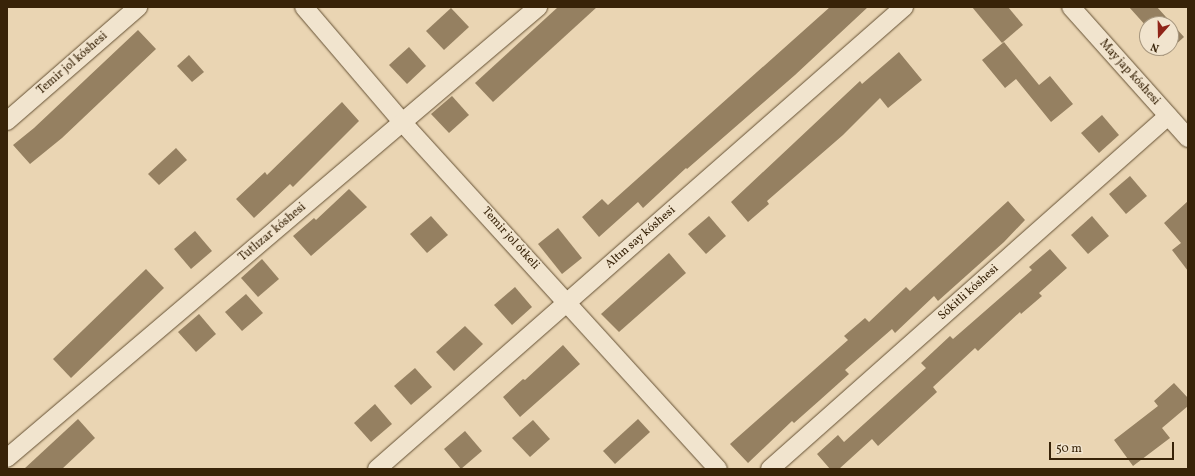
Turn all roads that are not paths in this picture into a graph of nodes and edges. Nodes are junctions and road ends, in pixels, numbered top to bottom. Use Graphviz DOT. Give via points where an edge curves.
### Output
graph roads {
  1 [pos="138,7"];
  2 [pos="304,7"];
  3 [pos="538,7"];
  4 [pos="904,7"];
  5 [pos="1071,7"];
  6 [pos="1168,116"];
  7 [pos="7,122"];
  8 [pos="403,123"];
  9 [pos="1188,138"];
  10 [pos="568,303"];
  11 [pos="7,458"];
  12 [pos="377,469"];
  13 [pos="718,469"];
  14 [pos="770,469"];
  1 -- 7 [label="street, Temir jol kóshesi"];
  2 -- 8 [label="street, Temir jol ótkeli"];
  3 -- 8 [label="street, Tutlızar kóshesi"];
  4 -- 10 [label="street, Altın say kóshesi"];
  5 -- 6 [label="street, May jap kóshesi"];
  6 -- 9 [label="street, May jap kóshesi"];
  6 -- 14 [label="street, Sókitli kóshesi"];
  8 -- 10 [label="street, Temir jol ótkeli"];
  8 -- 11 [label="street, Tutlızar kóshesi"];
  10 -- 12 [label="street, Altın say kóshesi"];
  10 -- 13 [label="street, Temir jol ótkeli"];
}
